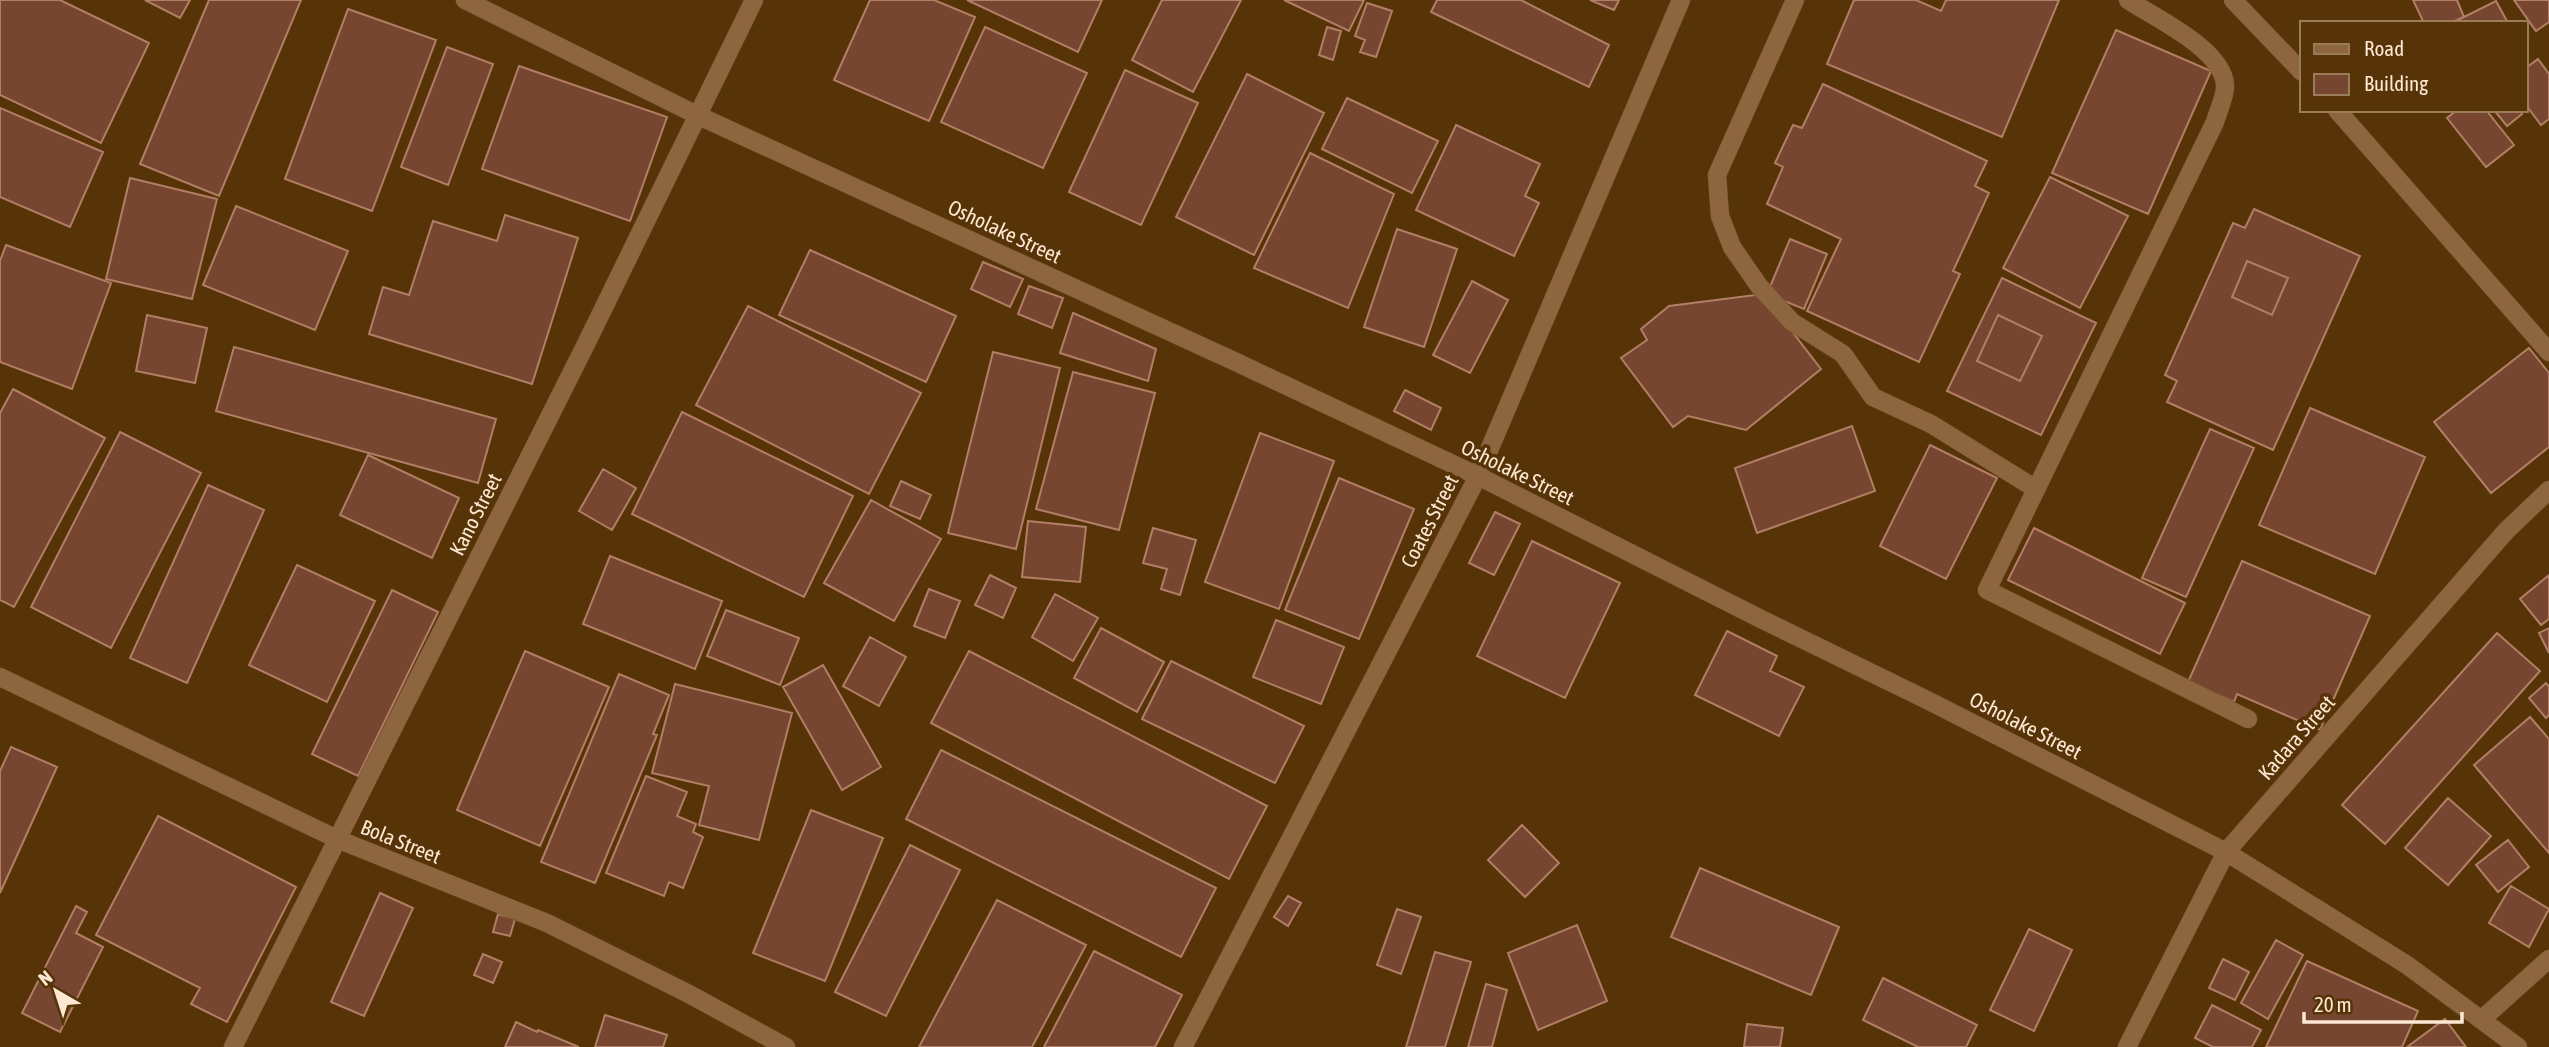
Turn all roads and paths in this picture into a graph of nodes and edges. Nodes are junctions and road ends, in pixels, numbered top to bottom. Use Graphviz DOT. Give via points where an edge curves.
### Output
graph roads {
  1 [pos="465,0"];
  2 [pos="754,0"];
  3 [pos="1681,0"];
  4 [pos="1795,0"];
  5 [pos="2128,0"];
  6 [pos="2233,0"];
  7 [pos="2300,70"];
  8 [pos="2339,112"];
  9 [pos="699,116"];
  10 [pos="2549,352"];
  11 [pos="1478,476"];
  12 [pos="2036,489"];
  13 [pos="2549,490"];
  14 [pos="0,677"];
  15 [pos="2248,719"];
  16 [pos="337,839"];
  17 [pos="2226,852"];
  18 [pos="2549,959"];
  19 [pos="2481,1020"];
  20 [pos="233,1047"];
  21 [pos="786,1047"];
  22 [pos="1182,1047"];
  23 [pos="2127,1047"];
  24 [pos="2518,1047"];
  1 -- 9 [label="street, Osholake Street"];
  2 -- 9 [label="street, Kano Street"];
  3 -- 11 [label="street, Coates Street"];
  4 -- 12 [label="street" via="1717,175 1720,216 1732,247 1792,322 1843,354 1873,397 1931,424"];
  5 -- 12 [label="street" via="2205,48 2218,62 2225,85 2215,122"];
  6 -- 7 [label="street"];
  8 -- 10 [label="street"];
  9 -- 11 [label="street, Osholake Street"];
  9 -- 16 [label="street, Kano Street"];
  11 -- 17 [label="street, Osholake Street"];
  11 -- 22 [label="street, Coates Street"];
  12 -- 15 [label="street" via="1987,590"];
  13 -- 17 [label="street, Kadara Street" via="2506,531"];
  14 -- 16 [label="street, Bola Street"];
  16 -- 20 [label="street, Kano Street"];
  16 -- 21 [label="street, Bola Street" via="547,923"];
  17 -- 19 [label="street, Osholake Street" via="2407,965"];
  17 -- 23 [label="street, Kadara Street"];
  18 -- 19 [label="street"];
  19 -- 24 [label="street, Osholake Street"];
}
